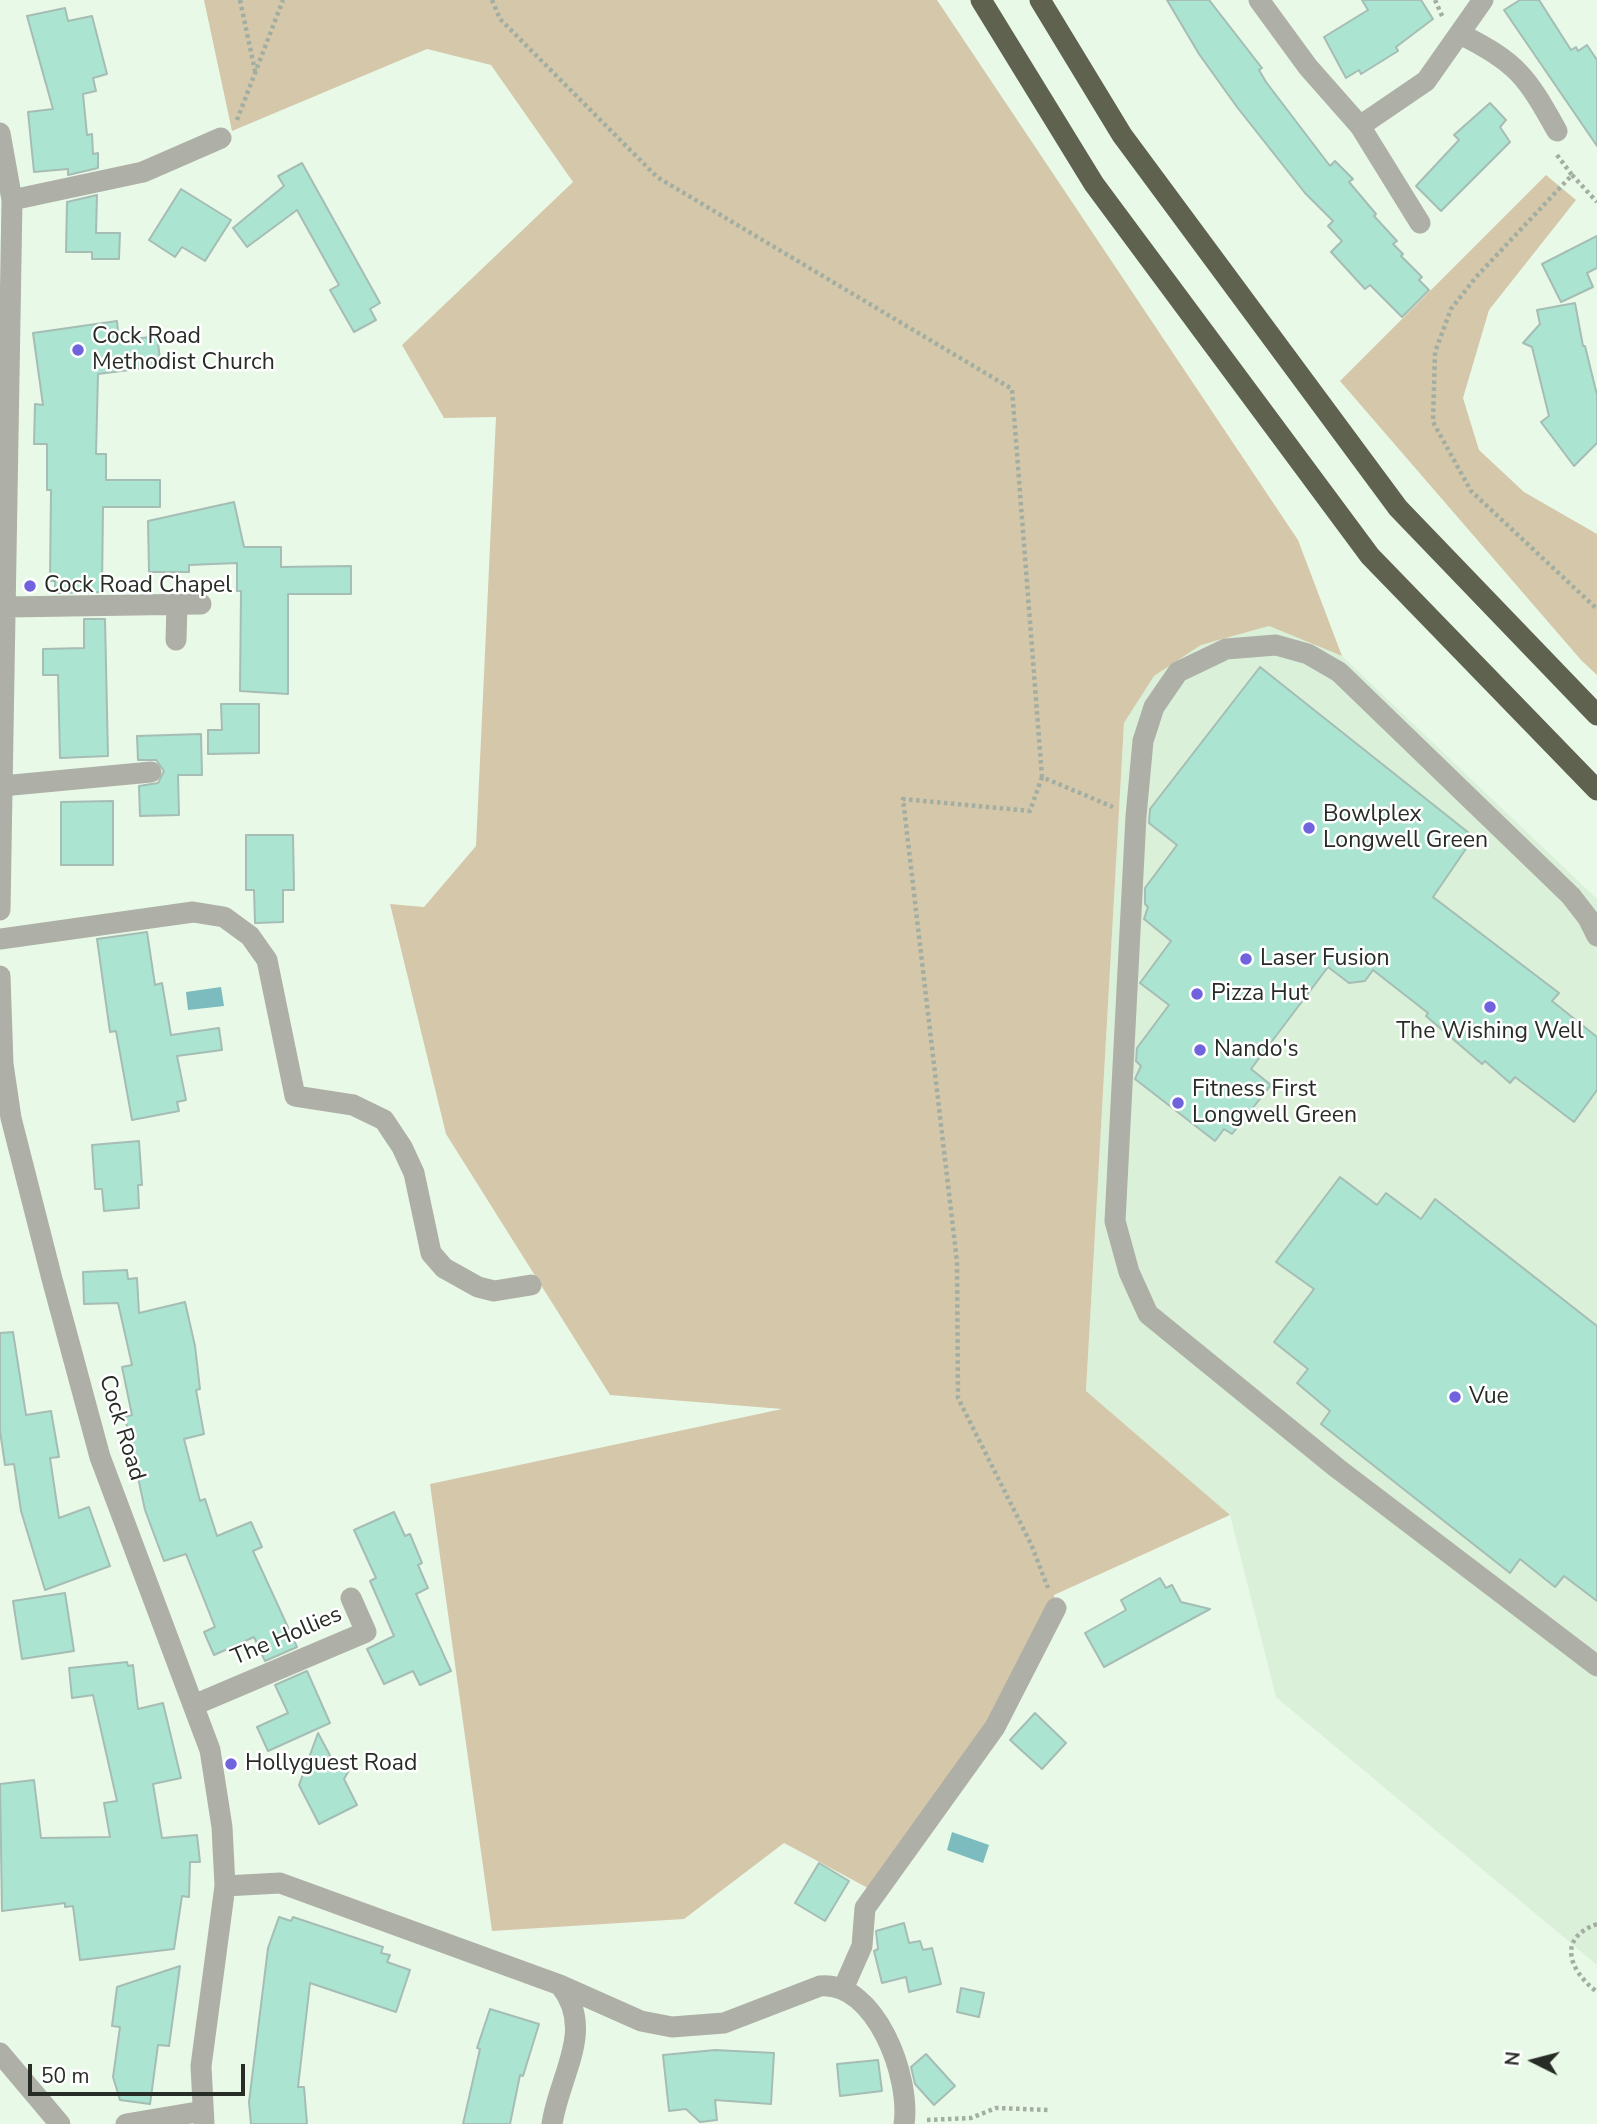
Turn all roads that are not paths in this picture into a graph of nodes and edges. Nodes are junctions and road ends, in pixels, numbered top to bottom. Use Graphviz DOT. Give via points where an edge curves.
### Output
graph roads {
  1 [pos="981,0"];
  2 [pos="1040,0"];
  3 [pos="1259,0"];
  4 [pos="1483,0"];
  5 [pos="1460,34"];
  6 [pos="1360,126"];
  7 [pos="1557,131"];
  8 [pos="0,133"];
  9 [pos="221,138"];
  10 [pos="12,200"];
  11 [pos="1420,223"];
  12 [pos="177,604"];
  13 [pos="201,604"];
  14 [pos="6,607"];
  15 [pos="176,640"];
  16 [pos="1597,715"];
  17 [pos="151,772"];
  18 [pos="2,786"];
  19 [pos="1597,790"];
  20 [pos="0,910"];
  21 [pos="1597,936"];
  22 [pos="0,939"];
  23 [pos="0,976"];
  24 [pos="6,1120"];
  25 [pos="531,1285"];
  26 [pos="351,1598"];
  27 [pos="1056,1608"];
  28 [pos="1597,1666"];
  29 [pos="194,1705"];
  30 [pos="225,1886"];
  31 [pos="560,1985"];
  32 [pos="844,1989"];
  33 [pos="0,2053"];
  34 [pos="204,2118"];
  35 [pos="905,2122"];
  36 [pos="60,2124"];
  37 [pos="126,2124"];
  38 [pos="552,2124"];
  1 -- 19 [label="highway" via="1094,184 1370,556"];
  2 -- 16 [label="highway" via="1122,135 1398,508"];
  3 -- 6 [label="street" via="1308,67"];
  4 -- 5 [label="street"];
  5 -- 6 [label="street" via="1426,81"];
  5 -- 7 [label="street" via="1514,66 1531,84"];
  6 -- 11 [label="street"];
  8 -- 10 [label="street"];
  9 -- 10 [label="street" via="143,172"];
  10 -- 14 [label="street"];
  12 -- 13 [label="street"];
  12 -- 14 [label="street"];
  12 -- 15 [label="street"];
  14 -- 18 [label="street"];
  17 -- 18 [label="street"];
  18 -- 20 [label="street"];
  21 -- 28 [label="street" via="1571,896 1339,672 1308,654 1276,645 1226,649 1178,672 1154,707 1143,741 1136,816 1115,1221 1129,1272 1148,1314 1338,1468"];
  22 -- 25 [label="street" via="193,912 224,917 250,936 267,960 295,1096 353,1104 384,1120 414,1173 431,1253 444,1268 494,1291"];
  23 -- 24 [label="street, Cock Road"];
  24 -- 29 [label="street, Cock Road" via="100,1457"];
  26 -- 29 [label="street, The Hollies" via="366,1632"];
  27 -- 32 [label="street" via="995,1727 866,1908 862,1946"];
  29 -- 30 [label="street, Cock Road" via="210,1750"];
  30 -- 31 [label="street" via="280,1883"];
  30 -- 34 [label="street, Cock Road" via="201,2066"];
  31 -- 32 [label="street" via="641,2021 672,2027 724,2024 820,1986"];
  31 -- 38 [label="street" via="572,2000 577,2024"];
  32 -- 35 [label="street" via="878,2023 904,2084"];
  33 -- 36 [label="street"];
  34 -- 37 [label="street"];
}
